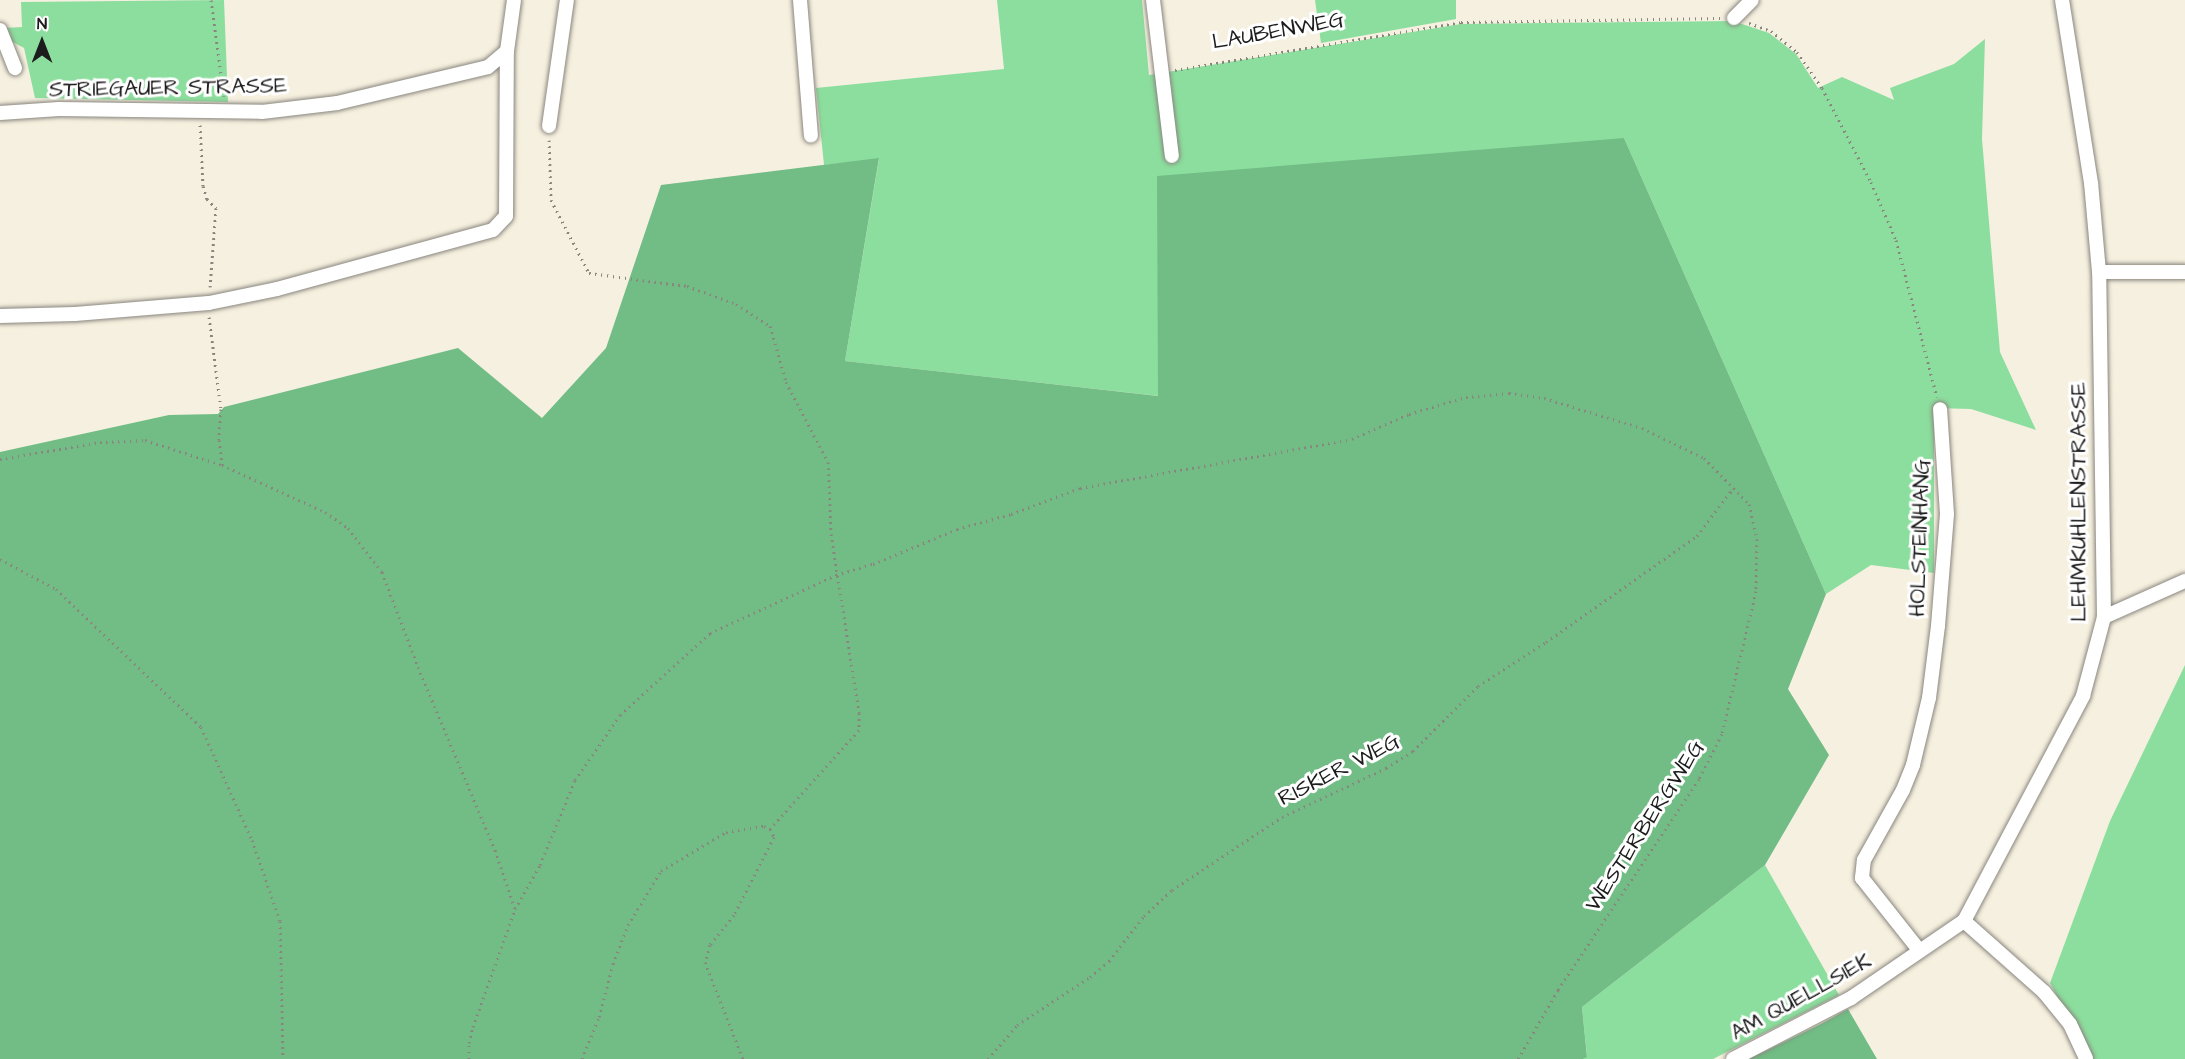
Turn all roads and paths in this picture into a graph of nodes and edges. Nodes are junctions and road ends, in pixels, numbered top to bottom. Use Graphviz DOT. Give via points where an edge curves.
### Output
graph roads {
  1 [pos="211,0"];
  2 [pos="514,0"];
  3 [pos="567,0"];
  4 [pos="800,0"];
  5 [pos="1153,0"];
  6 [pos="1752,0"];
  7 [pos="2062,0"];
  8 [pos="1734,18"];
  9 [pos="0,30"];
  10 [pos="507,51"];
  11 [pos="15,68"];
  12 [pos="1162,72"];
  13 [pos="222,84"];
  14 [pos="0,113"];
  15 [pos="549,126"];
  16 [pos="811,136"];
  17 [pos="200,138"];
  18 [pos="1172,156"];
  19 [pos="2099,272"];
  20 [pos="2185,273"];
  21 [pos="209,303"];
  22 [pos="0,316"];
  23 [pos="1940,410"];
  24 [pos="0,459"];
  25 [pos="222,465"];
  26 [pos="1735,490"];
  27 [pos="0,559"];
  28 [pos="836,575"];
  29 [pos="2185,581"];
  30 [pos="2104,617"];
  31 [pos="770,829"];
  32 [pos="515,909"];
  33 [pos="1964,921"];
  34 [pos="1918,950"];
  35 [pos="283,1059"];
  36 [pos="469,1059"];
  37 [pos="582,1059"];
  38 [pos="743,1059"];
  39 [pos="988,1059"];
  40 [pos="1518,1059"];
  41 [pos="1733,1059"];
  42 [pos="2086,1059"];
  1 -- 13 [label="path"];
  2 -- 10 [label="street"];
  3 -- 15 [label="street"];
  4 -- 16 [label="street"];
  5 -- 12 [label="street"];
  6 -- 8 [label="street"];
  7 -- 19 [label="street, LEHMKUHLENSTRASSE" via="2091,183"];
  8 -- 12 [label="path, LAUBENWEG" via="1461,22"];
  8 -- 23 [label="path" via="1771,31 1797,52 1822,88 1896,240"];
  9 -- 11 [label="street"];
  10 -- 14 [label="street, STRIEGAUER STRASSE" via="488,67 305,107 262,112 58,109"];
  10 -- 21 [label="street" via="506,216 493,230 277,290"];
  12 -- 18 [label="street"];
  15 -- 28 [label="path" via="551,200 589,273 687,286 736,304 770,326 786,382 828,462"];
  17 -- 21 [label="path" via="203,186 207,199 216,208"];
  19 -- 20 [label="street"];
  19 -- 30 [label="street, LEHMKUHLENSTRASSE"];
  21 -- 22 [label="street"];
  21 -- 25 [label="path" via="221,410"];
  23 -- 34 [label="street, HOLSTEINHANG" via="1947,514 1929,698 1913,765 1864,860 1862,878"];
  24 -- 25 [label="path" via="100,442 145,441"];
  25 -- 32 [label="path" via="325,512 348,528 382,572 495,850"];
  26 -- 28 [label="path, WESTERBERGWEG" via="1704,458 1642,428 1544,398 1509,393 1466,397 1409,414 1352,439 1080,488"];
  26 -- 39 [label="path, RISKER WEG" via="1697,536 1478,686 1413,752 1282,817 1172,890 1144,916 1109,961 1017,1025"];
  26 -- 40 [label="path, WESTERBERGWEG" via="1749,504 1757,539 1756,591 1722,734 1699,779 1558,990"];
  27 -- 35 [label="path" via="56,589 201,727 252,840 280,921"];
  28 -- 31 [label="path" via="860,713 859,730"];
  28 -- 32 [label="path, WESTERBERGWEG" via="710,633 620,715 575,780 540,865"];
  29 -- 30 [label="street"];
  30 -- 33 [label="street, LEHMKUHLENSTRASSE" via="2083,696"];
  31 -- 37 [label="path" via="759,826 726,832 661,871 628,925"];
  31 -- 38 [label="path" via="774,837 734,915 710,945 705,962"];
  32 -- 36 [label="path, WESTERBERGWEG" via="473,1027"];
  33 -- 34 [label="street, LEHMKUHLENSTRASSE"];
  33 -- 42 [label="street" via="2044,992 2070,1024"];
  34 -- 41 [label="street, AM QUELLSIEK" via="1851,998"];
}
